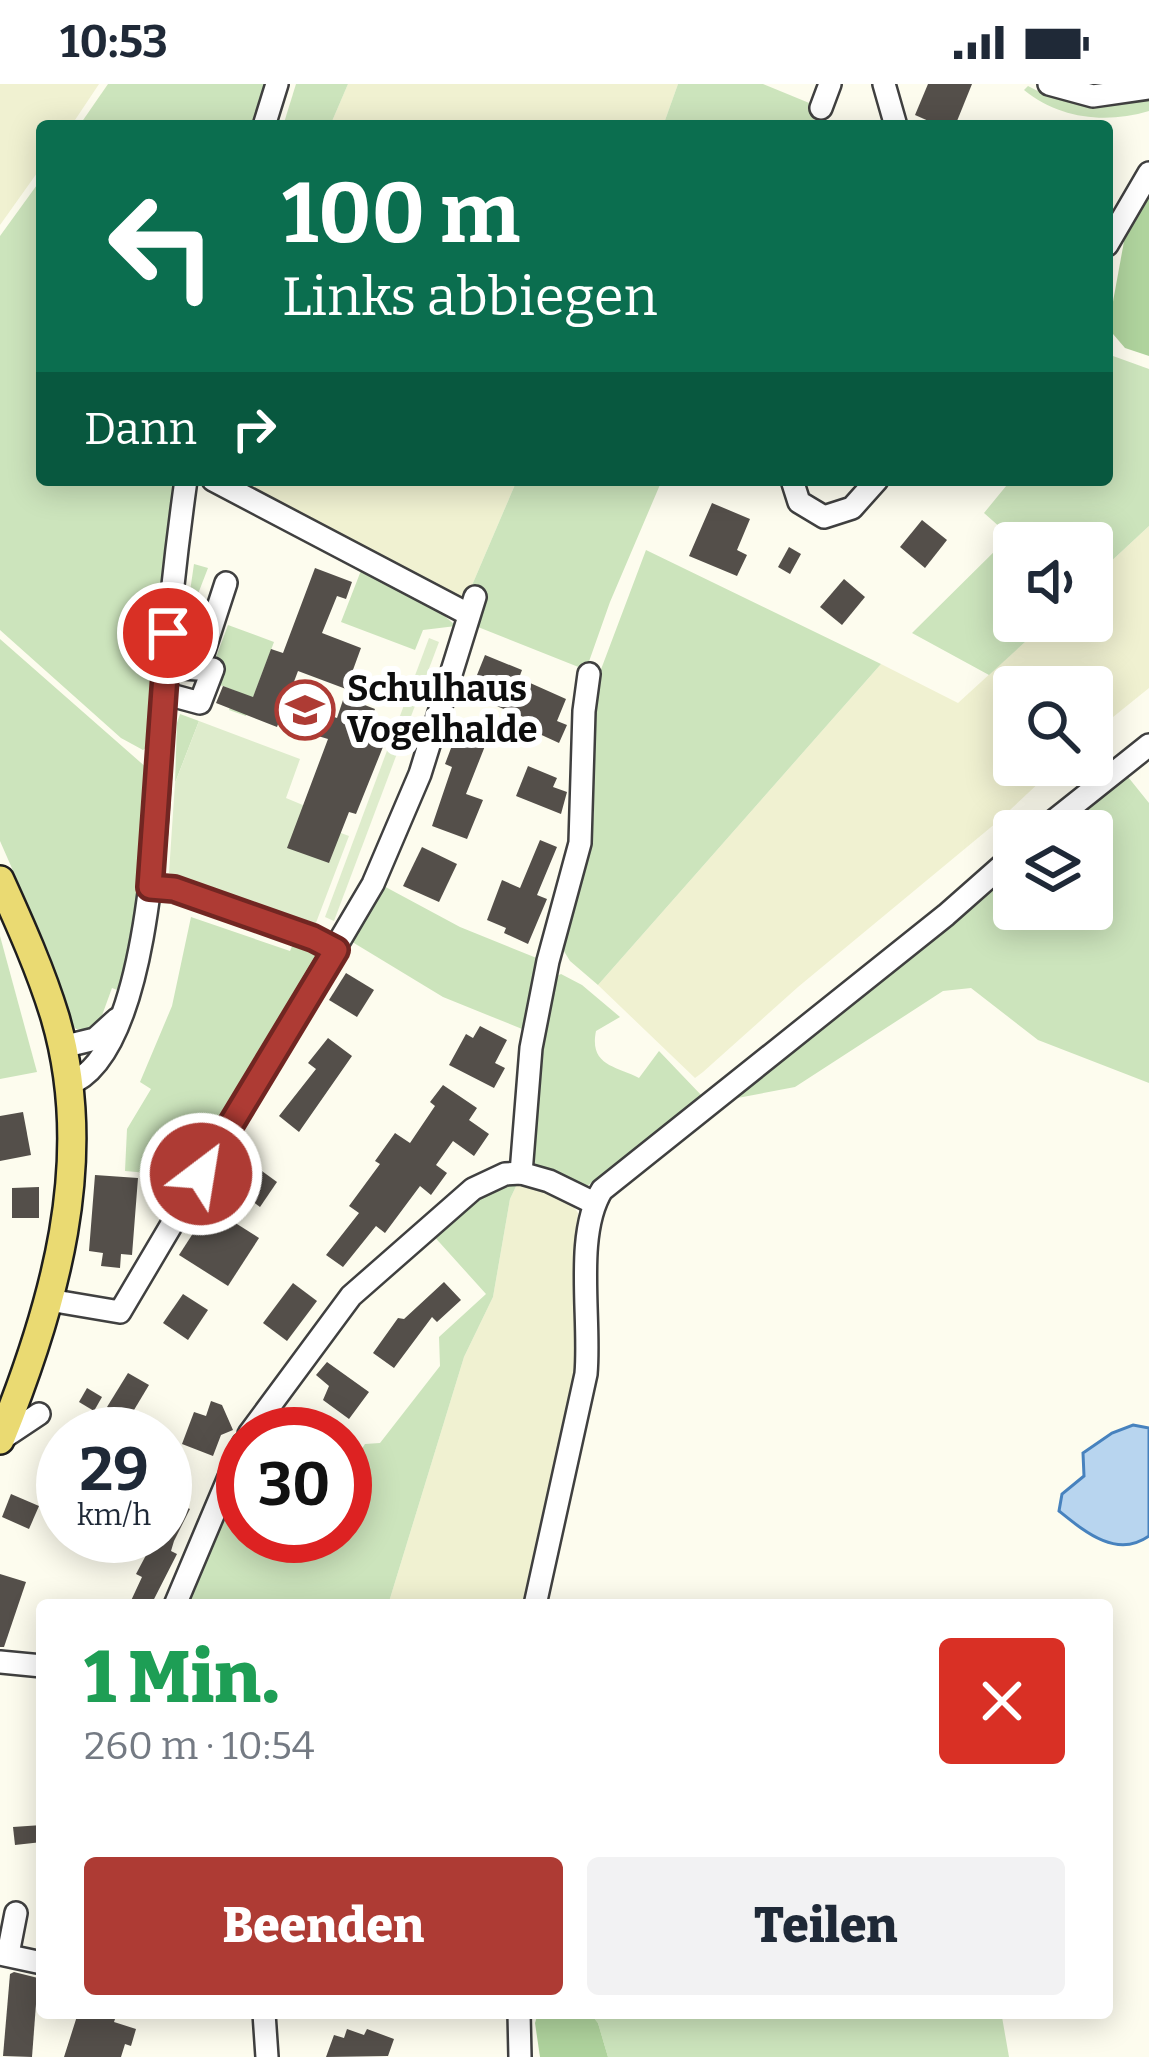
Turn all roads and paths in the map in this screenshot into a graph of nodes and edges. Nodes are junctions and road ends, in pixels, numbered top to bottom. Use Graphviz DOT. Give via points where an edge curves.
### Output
graph roads {
  1 [pos="277,84"];
  2 [pos="830,84"];
  3 [pos="884,84"];
  4 [pos="1049,84"];
  5 [pos="1149,88"];
  6 [pos="821,108"];
  7 [pos="267,120"];
  8 [pos="894,120"];
  9 [pos="1149,173"];
  10 [pos="1113,235"];
  11 [pos="185,486"];
  12 [pos="225,486"];
  13 [pos="794,486"];
  14 [pos="872,486"];
  15 [pos="226,583"];
  16 [pos="165,667"];
  17 [pos="213,669"];
  18 [pos="589,674"];
  19 [pos="163,693"];
  20 [pos="1149,745"];
  21 [pos="1067,810"];
  22 [pos="993,874"];
  23 [pos="0,880"];
  24 [pos="150,887"];
  25 [pos="336,950"];
  26 [pos="124,1009"];
  27 [pos="58,1068"];
  28 [pos="520,1173"];
  29 [pos="595,1203"];
  30 [pos="53,1286"];
  31 [pos="268,1407"];
  32 [pos="36,1416"];
  33 [pos="0,1440"];
  34 [pos="216,1508"];
  35 [pos="178,1599"];
  36 [pos="536,1599"];
  37 [pos="0,1662"];
  38 [pos="36,1665"];
  39 [pos="16,1913"];
  40 [pos="4,1954"];
  41 [pos="36,1962"];
  42 [pos="264,2019"];
  43 [pos="519,2019"];
  44 [pos="267,2057"];
  45 [pos="520,2057"];
  1 -- 7 [label="street"];
  2 -- 6 [label="street"];
  3 -- 8 [label="street"];
  4 -- 5 [label="street" via="1094,96"];
  9 -- 10 [label="street"];
  11 -- 16 [label="street"];
  12 -- 25 [label="street" via="471,606 420,774"];
  13 -- 14 [label="street" via="799,502 824,517 852,508"];
  15 -- 16 [label="street" via="198,669"];
  16 -- 19 [label="street"];
  17 -- 19 [label="street" via="200,703"];
  18 -- 28 [label="street" via="580,843 531,1048"];
  19 -- 24 [label="street"];
  20 -- 21 [label="street"];
  22 -- 29 [label="street" via="614,1177"];
  23 -- 27 [label="main road" via="27,944"];
  24 -- 25 [label="street"];
  24 -- 26 [label="street"];
  25 -- 30 [label="street" via="120,1312"];
  26 -- 27 [label="street"];
  26 -- 27 [label="street" via="103,1057 83,1077"];
  27 -- 30 [label="main road" via="70,1196"];
  28 -- 29 [label="street"];
  28 -- 31 [label="street" via="473,1189 362,1286"];
  29 -- 36 [label="street" via="587,1221 586,1374"];
  30 -- 33 [label="main road"];
  32 -- 33 [label="street"];
  34 -- 35 [label="street"];
  37 -- 38 [label="street"];
  39 -- 40 [label="street"];
  40 -- 41 [label="street"];
  42 -- 44 [label="street"];
  43 -- 45 [label="street"];
}
